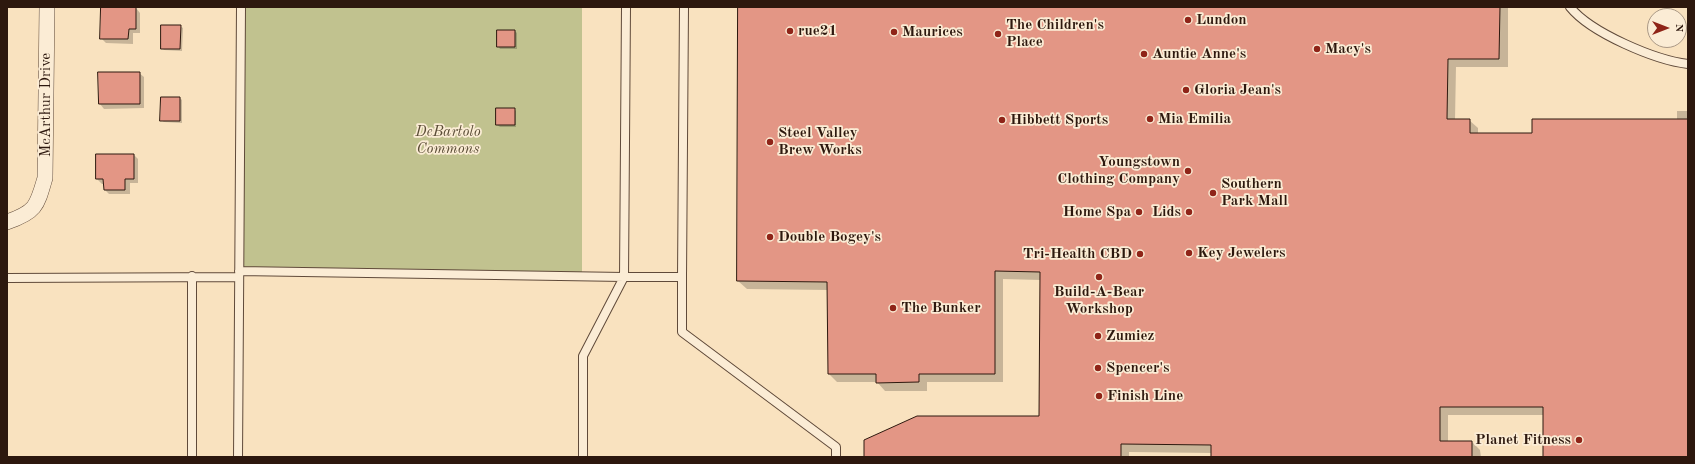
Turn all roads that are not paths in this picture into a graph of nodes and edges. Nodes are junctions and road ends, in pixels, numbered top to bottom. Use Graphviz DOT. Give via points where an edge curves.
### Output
graph roads {
  1 [pos="46,7"];
  2 [pos="241,7"];
  3 [pos="626,7"];
  4 [pos="684,7"];
  5 [pos="1570,7"];
  6 [pos="1688,64"];
  7 [pos="7,222"];
  8 [pos="239,274"];
  9 [pos="192,276"];
  10 [pos="624,277"];
  11 [pos="682,277"];
  12 [pos="7,278"];
  13 [pos="192,457"];
  14 [pos="238,457"];
  15 [pos="583,457"];
  16 [pos="836,457"];
  1 -- 7 [label="street, McArthur Drive" via="46,178 32,210"];
  2 -- 8 [label="lane"];
  3 -- 10 [label="lane"];
  4 -- 11 [label="lane"];
  5 -- 6 [label="lane" via="1606,35 1653,55 1676,63"];
  8 -- 9 [label="lane"];
  8 -- 10 [label="lane"];
  8 -- 14 [label="lane"];
  9 -- 12 [label="lane"];
  9 -- 13 [label="lane"];
  10 -- 11 [label="lane"];
  10 -- 15 [label="lane" via="583,356"];
  11 -- 16 [label="lane" via="682,332 836,447"];
}
